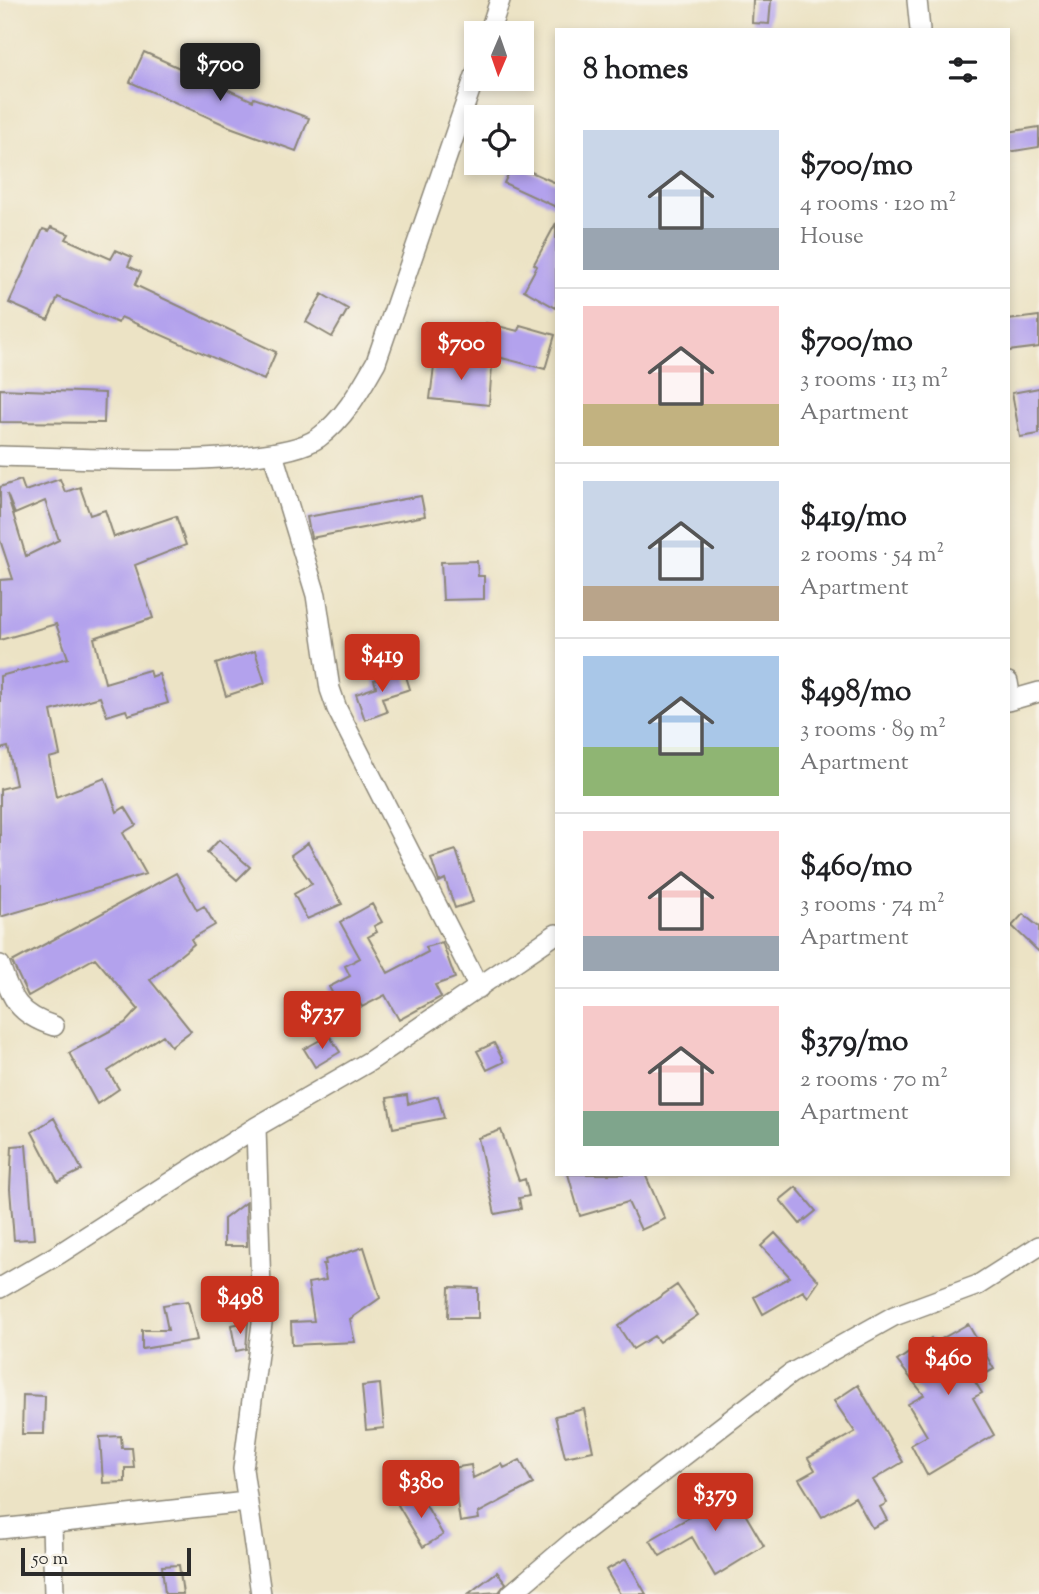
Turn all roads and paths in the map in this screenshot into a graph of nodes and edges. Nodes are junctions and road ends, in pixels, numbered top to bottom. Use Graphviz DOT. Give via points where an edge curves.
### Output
graph roads {
  1 [pos="500,0"];
  2 [pos="917,0"];
  3 [pos="493,21"];
  4 [pos="919,28"];
  5 [pos="470,91"];
  6 [pos="273,454"];
  7 [pos="0,456"];
  8 [pos="1039,692"];
  9 [pos="1010,694"];
  10 [pos="555,935"];
  11 [pos="0,965"];
  12 [pos="480,988"];
  13 [pos="54,1026"];
  14 [pos="256,1127"];
  15 [pos="1039,1246"];
  16 [pos="0,1288"];
  17 [pos="246,1502"];
  18 [pos="52,1525"];
  19 [pos="0,1529"];
  20 [pos="54,1594"];
  21 [pos="261,1594"];
  22 [pos="511,1594"];
  1 -- 3 [label="street"];
  2 -- 4 [label="street"];
  5 -- 6 [label="street" via="376,362 337,422 317,439"];
  6 -- 7 [label="street" via="165,459"];
  6 -- 12 [label="street" via="316,595 337,709"];
  8 -- 9 [label="street"];
  10 -- 12 [label="street"];
  11 -- 13 [label="street" via="18,1005 33,1019"];
  12 -- 14 [label="street" via="370,1061"];
  14 -- 16 [label="street"];
  14 -- 17 [label="street" via="262,1323 243,1469"];
  15 -- 22 [label="street" via="978,1285 894,1316 790,1374"];
  17 -- 18 [label="street"];
  17 -- 21 [label="street"];
  18 -- 19 [label="street"];
  18 -- 20 [label="street"];
}
